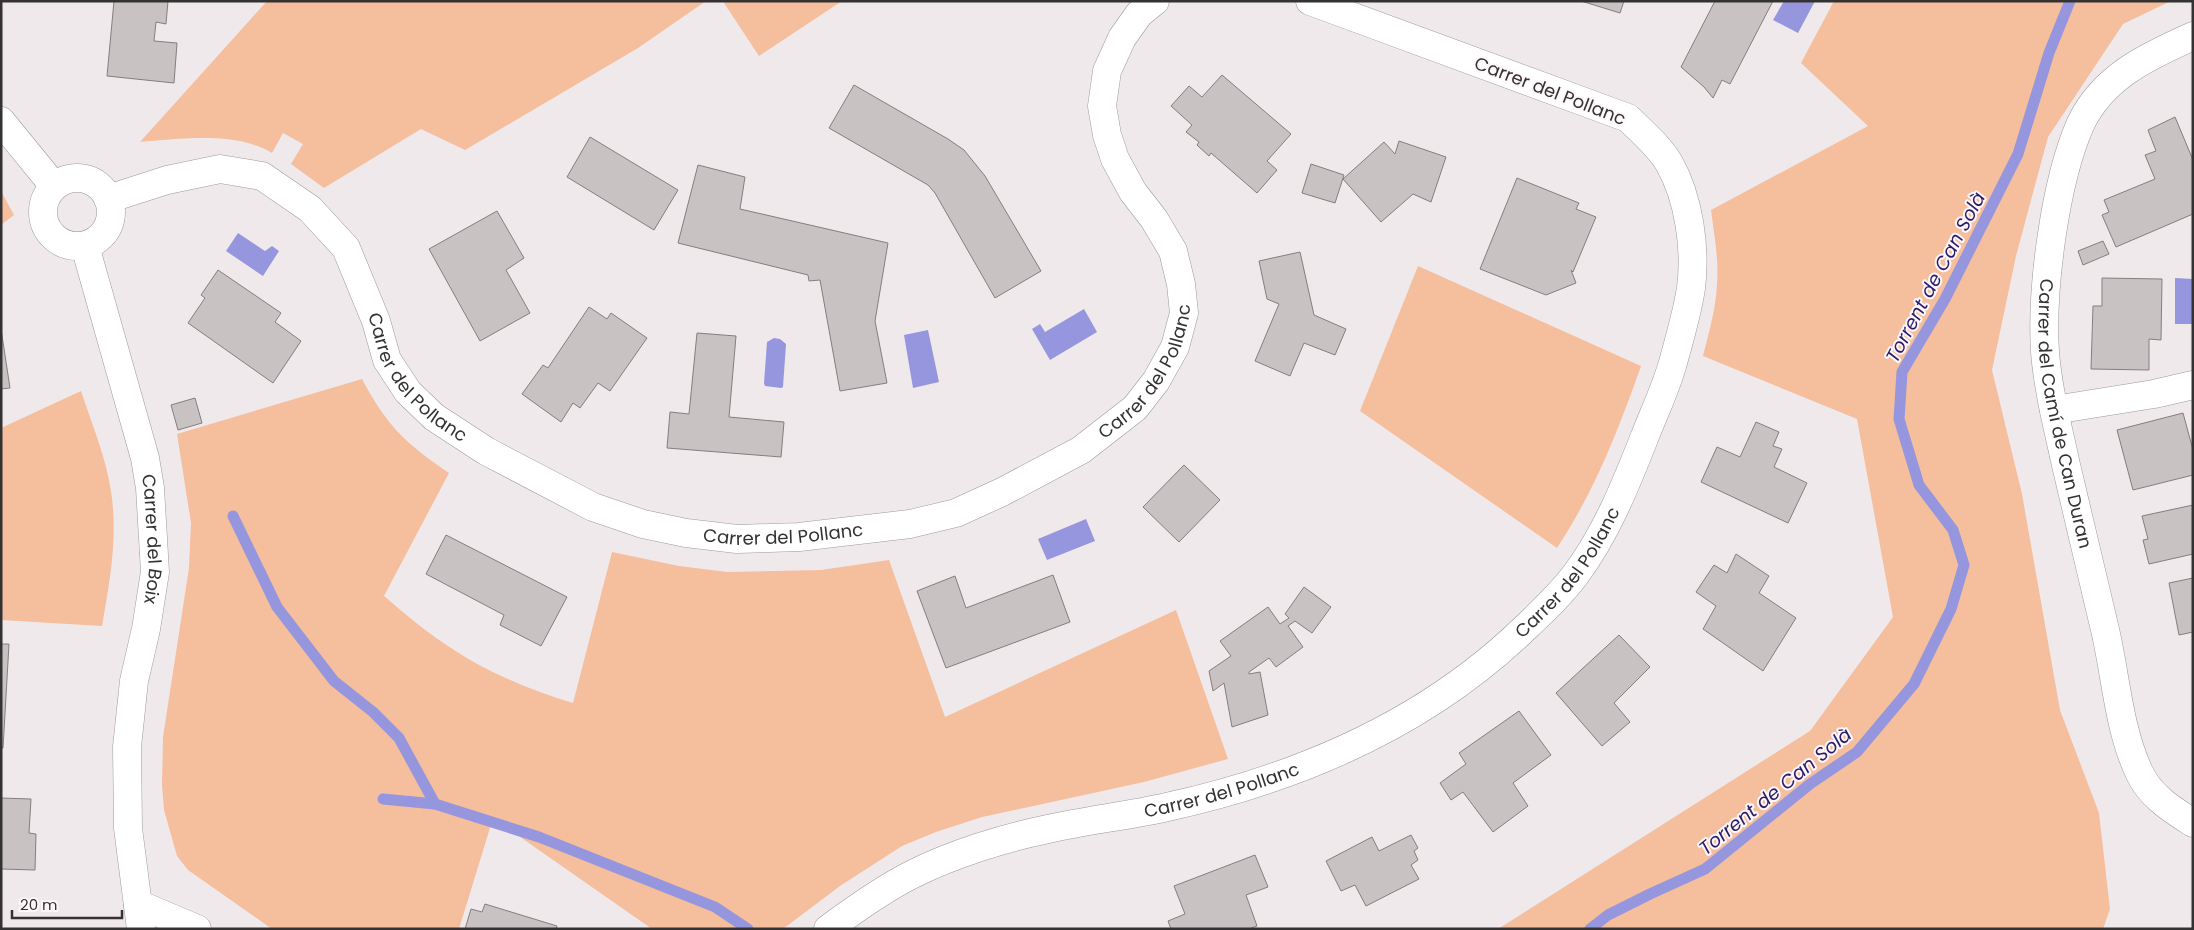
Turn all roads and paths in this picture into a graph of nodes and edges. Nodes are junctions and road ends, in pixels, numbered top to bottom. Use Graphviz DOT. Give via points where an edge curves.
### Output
graph roads {
  1 [pos="1155,1"];
  2 [pos="1310,1"];
  3 [pos="2193,36"];
  4 [pos="1,121"];
  5 [pos="54,186"];
  6 [pos="108,199"];
  7 [pos="85,246"];
  8 [pos="2193,385"];
  9 [pos="2054,410"];
  10 [pos="2193,823"];
  11 [pos="139,916"];
  12 [pos="197,929"];
  13 [pos="828,929"];
  1 -- 6 [label="street, Carrer del Pollanc" via="1139,14 1122,38 1107,72 1102,106 1115,159 1173,251 1184,313 1175,347 1156,381 1135,408 1081,450 956,513 910,524 799,537 737,539 643,524 593,507 486,451 434,417 408,392 387,360 376,321 346,248 310,209 262,176 220,169 167,180"];
  2 -- 13 [label="street, Carrer del Pollanc" via="1628,118 1668,163 1685,202 1692,246 1691,285 1668,379 1606,528 1575,574 1502,651 1467,679 1373,736 1265,781 1168,807 1046,829 975,850 914,874"];
  3 -- 9 [label="street, Carrer del Camí de Can Duran" via="2135,63 2100,95 2081,123 2062,182 2048,274 2045,352"];
  4 -- 5 [label="street"];
  5 -- 6 [label="street" via="63,180 84,178 103,189"];
  5 -- 7 [label="street" via="43,205 45,226 61,243"];
  6 -- 7 [label="street" via="111,211 105,233"];
  7 -- 11 [label="street, Carrer del Boix" via="145,458 150,488 155,572 134,681 127,746 128,828"];
  8 -- 9 [label="street"];
  9 -- 10 [label="street, Carrer del Camí de Can Duran" via="2132,754 2139,773 2156,797"];
  11 -- 12 [label="street"];
}
